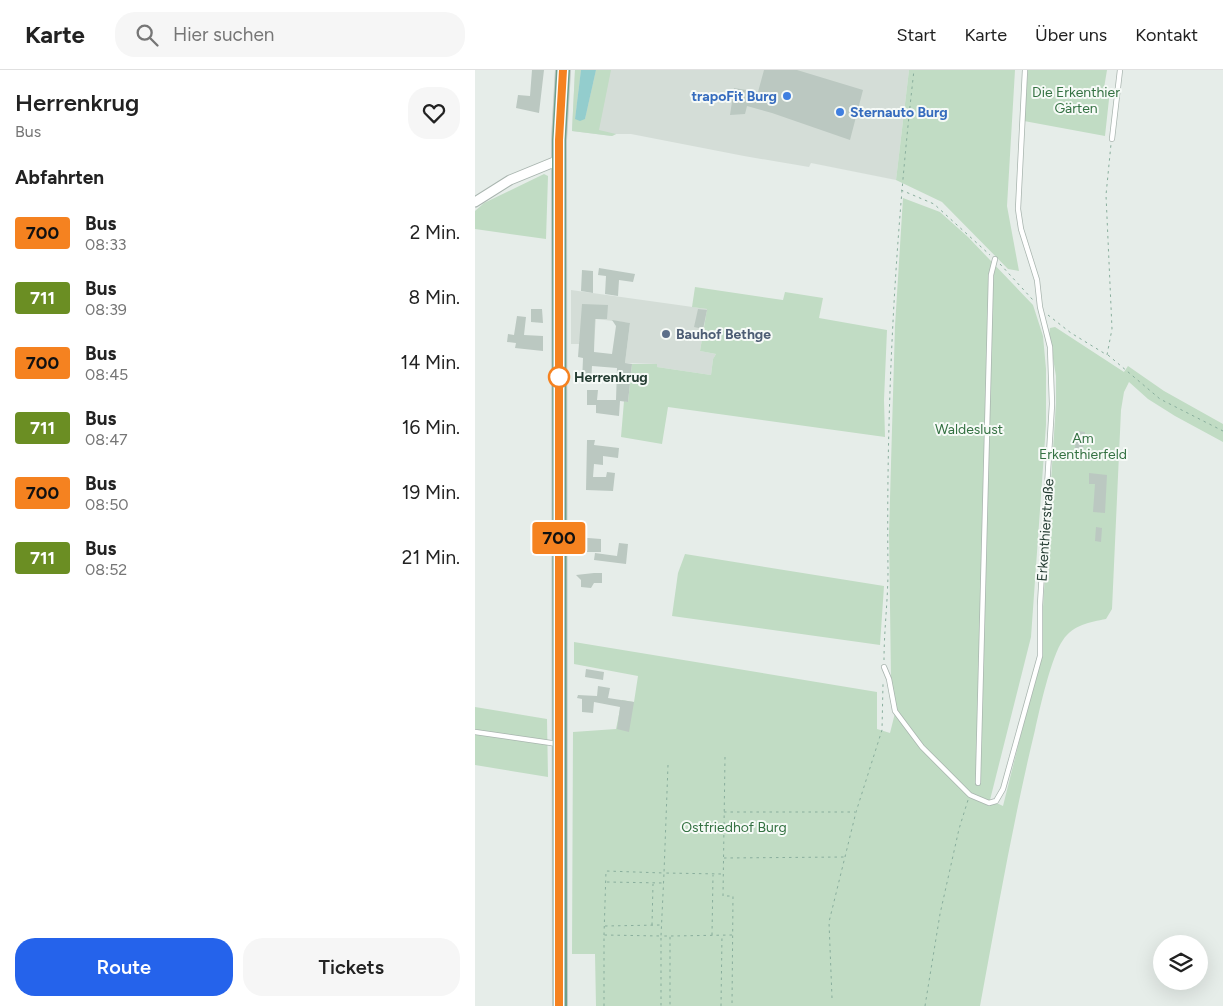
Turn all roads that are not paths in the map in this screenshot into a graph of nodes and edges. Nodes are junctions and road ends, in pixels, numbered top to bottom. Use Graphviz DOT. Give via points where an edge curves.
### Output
graph roads {
  1 [pos="563,70"];
  2 [pos="1025,70"];
  3 [pos="1119,70"];
  4 [pos="1112,139"];
  5 [pos="559,160"];
  6 [pos="475,202"];
  7 [pos="995,259"];
  8 [pos="884,667"];
  9 [pos="475,732"];
  10 [pos="560,744"];
  11 [pos="977,783"];
  12 [pos="559,1006"];
  1 -- 5 [label="main road"];
  2 -- 8 [label="lane, Erkenthierstraße" via="1018,209 1037,280 1053,379 1040,656 996,801 989,803 970,795 922,748 897,714"];
  3 -- 4 [label="lane"];
  5 -- 6 [label="street" via="511,180"];
  5 -- 10 [label="main road"];
  7 -- 11 [label="lane" via="991,276"];
  9 -- 10 [label="lane"];
  10 -- 12 [label="main road"];
}
